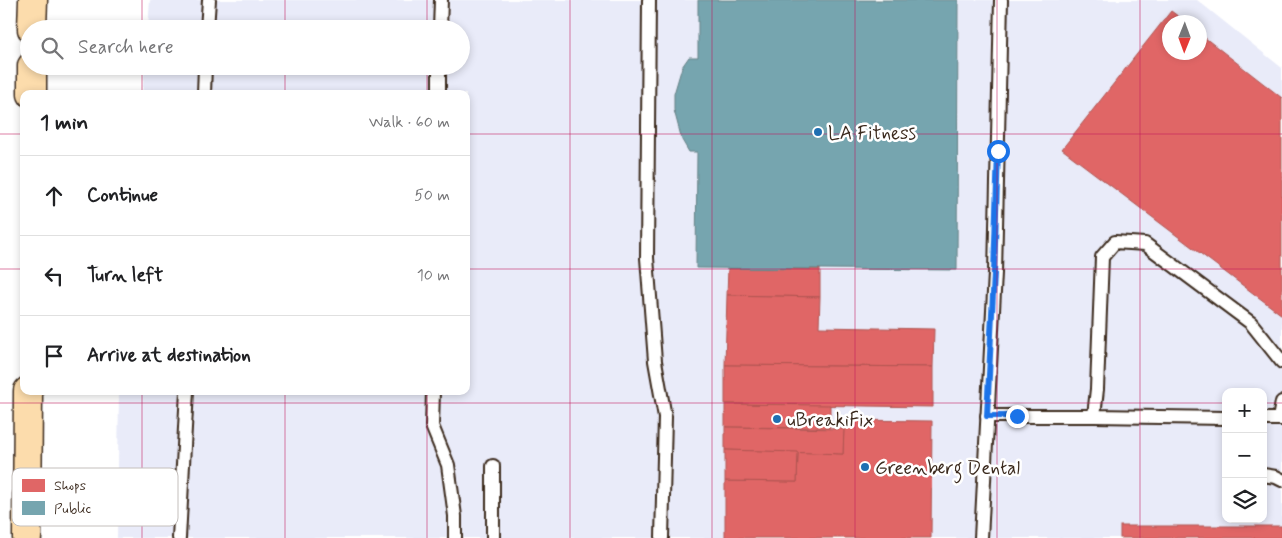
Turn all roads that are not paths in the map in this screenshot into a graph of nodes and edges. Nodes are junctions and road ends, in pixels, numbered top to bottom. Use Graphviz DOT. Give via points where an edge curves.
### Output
graph roads {
  1 [pos="32,0"];
  2 [pos="209,0"];
  3 [pos="441,0"];
  4 [pos="649,0"];
  5 [pos="1001,0"];
  6 [pos="32,20"];
  7 [pos="208,20"];
  8 [pos="440,20"];
  9 [pos="32,75"];
  10 [pos="205,75"];
  11 [pos="440,75"];
  12 [pos="32,90"];
  13 [pos="204,90"];
  14 [pos="439,90"];
  15 [pos="1282,362"];
  16 [pos="28,395"];
  17 [pos="187,395"];
  18 [pos="433,395"];
  19 [pos="1282,402"];
  20 [pos="987,416"];
  21 [pos="1094,416"];
  22 [pos="1222,418"];
  23 [pos="1267,419"];
  24 [pos="1280,419"];
  25 [pos="493,466"];
  26 [pos="27,468"];
  27 [pos="1267,475"];
  28 [pos="1282,480"];
  29 [pos="455,523"];
  30 [pos="179,538"];
  31 [pos="448,538"];
  32 [pos="455,538"];
  33 [pos="493,538"];
  34 [pos="662,538"];
  35 [pos="981,538"];
  1 -- 6 [label="main road"];
  2 -- 7 [label="lane"];
  3 -- 8 [label="lane"];
  4 -- 34 [label="lane" via="647,258 655,361 665,417"];
  5 -- 20 [label="lane"];
  9 -- 12 [label="main road"];
  10 -- 13 [label="lane"];
  11 -- 14 [label="lane"];
  15 -- 21 [label="lane" via="1251,323 1145,244 1115,242 1102,256"];
  16 -- 26 [label="main road"];
  17 -- 30 [label="lane"];
  18 -- 29 [label="lane" via="432,426 448,465"];
  19 -- 24 [label="lane"];
  20 -- 21 [label="lane"];
  20 -- 35 [label="lane"];
  21 -- 22 [label="lane"];
  23 -- 24 [label="lane"];
  25 -- 33 [label="lane"];
  27 -- 28 [label="lane"];
  29 -- 31 [label="lane"];
  29 -- 32 [label="lane"];
}
